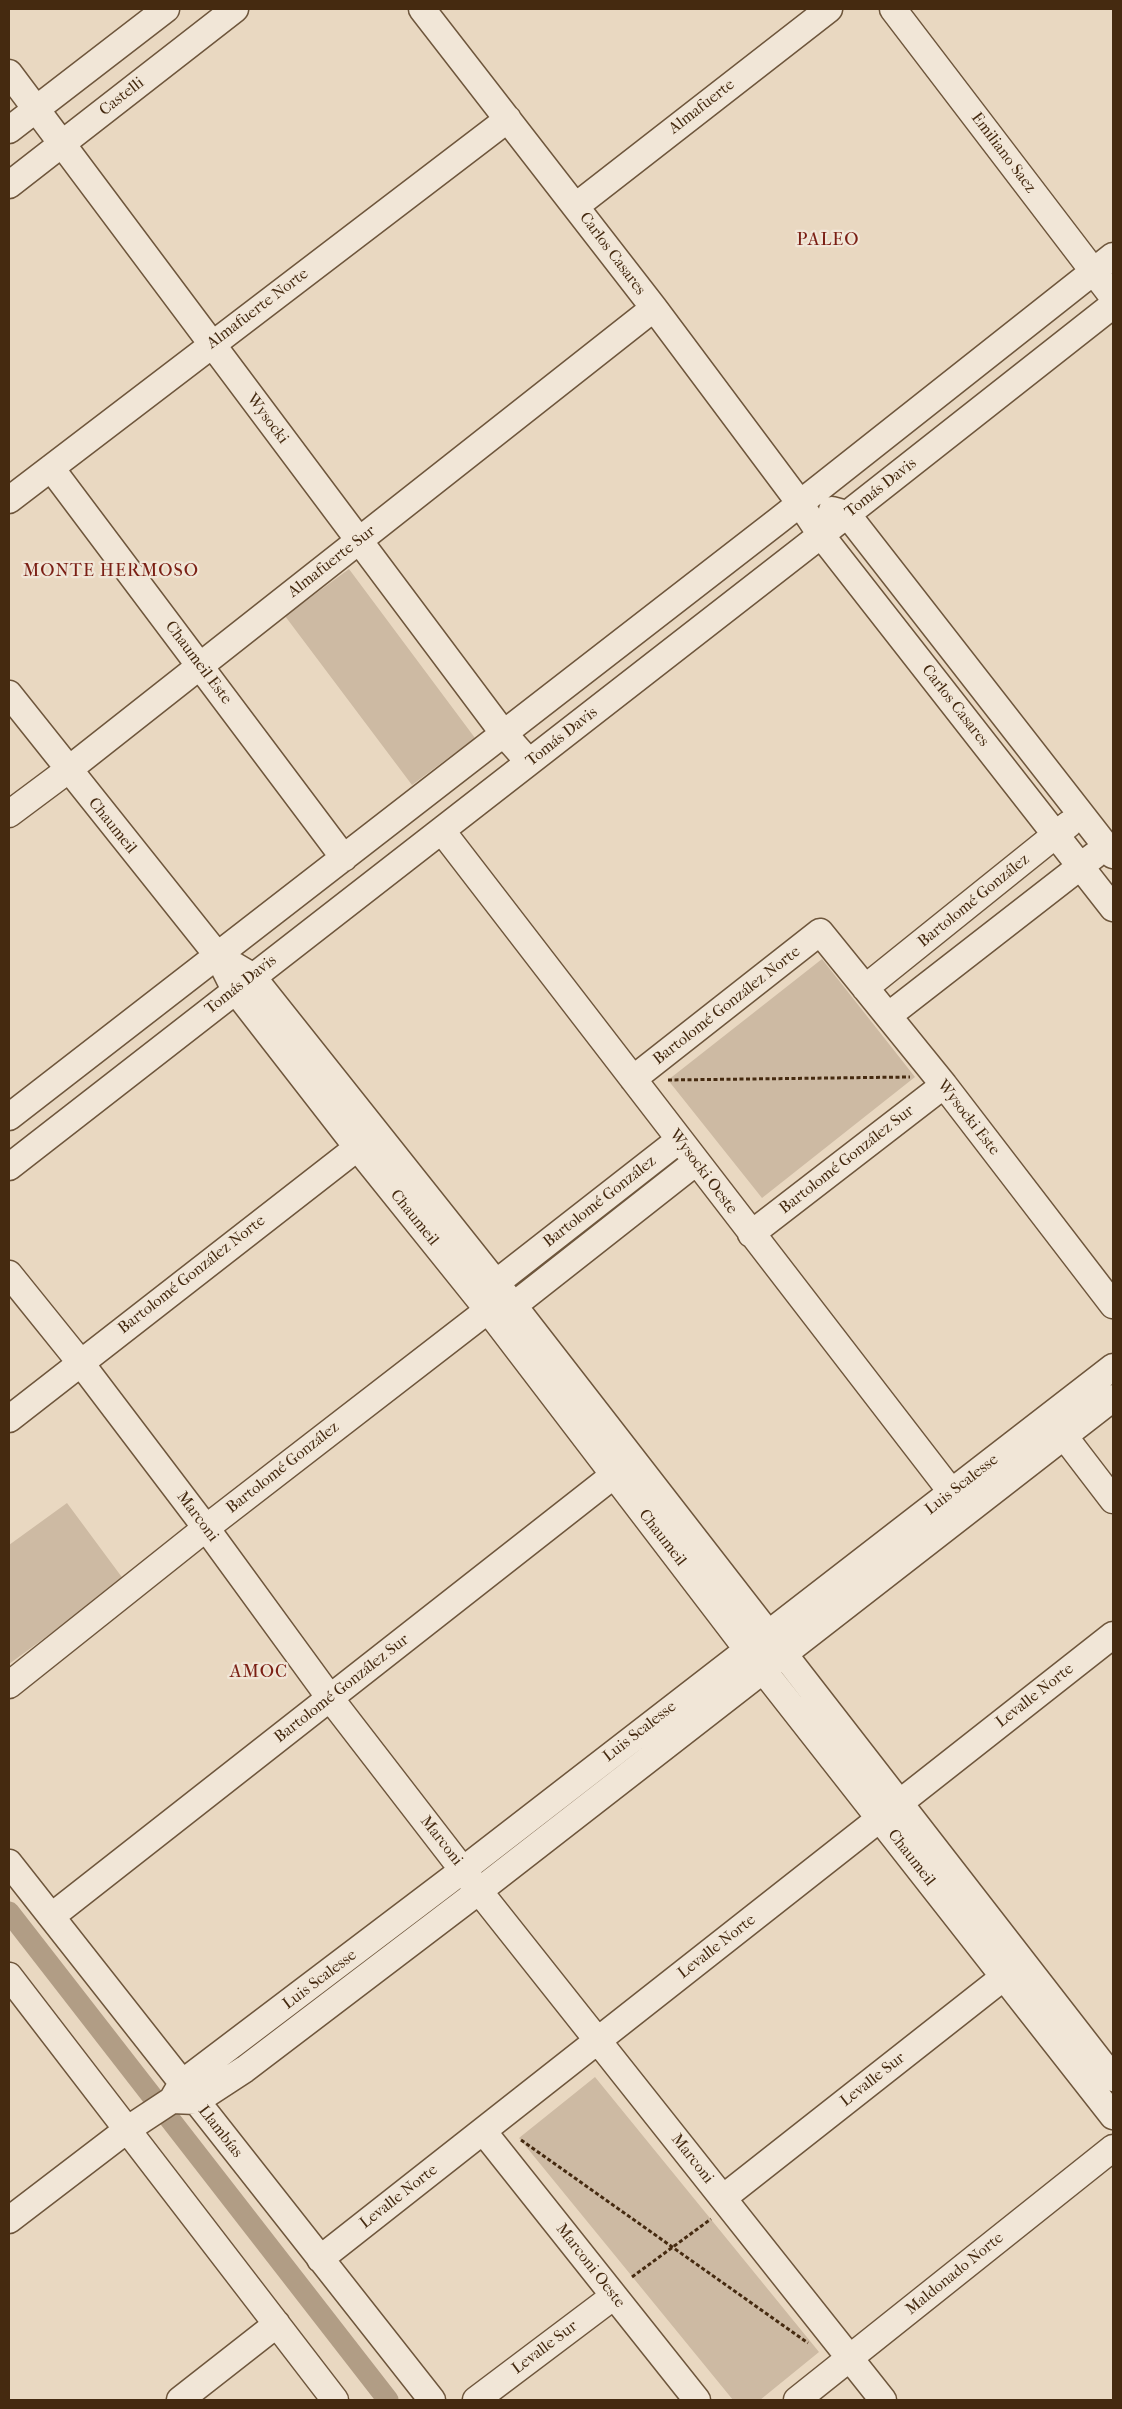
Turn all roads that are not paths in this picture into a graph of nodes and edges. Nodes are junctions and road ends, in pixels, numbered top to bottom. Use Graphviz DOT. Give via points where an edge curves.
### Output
graph roads {
  1 [pos="166,9"];
  2 [pos="235,9"];
  3 [pos="422,9"];
  4 [pos="829,9"];
  5 [pos="893,9"];
  6 [pos="9,73"];
  7 [pos="36,109"];
  8 [pos="508,119"];
  9 [pos="9,130"];
  10 [pos="62,143"];
  11 [pos="9,185"];
  12 [pos="576,206"];
  13 [pos="1103,264"];
  14 [pos="1113,297"];
  15 [pos="1113,305"];
  16 [pos="654,308"];
  17 [pos="211,345"];
  18 [pos="51,468"];
  19 [pos="9,500"];
  20 [pos="799,502"];
  21 [pos="847,514"];
  22 [pos="821,536"];
  23 [pos="359,541"];
  24 [pos="200,666"];
  25 [pos="9,694"];
  26 [pos="504,734"];
  27 [pos="529,762"];
  28 [pos="68,770"];
  29 [pos="9,814"];
  30 [pos="1081,814"];
  31 [pos="442,831"];
  32 [pos="1057,835"];
  33 [pos="1110,851"];
  34 [pos="344,858"];
  35 [pos="1081,866"];
  36 [pos="1113,908"];
  37 [pos="820,932"];
  38 [pos="218,956"];
  39 [pos="244,983"];
  40 [pos="865,988"];
  41 [pos="888,1016"];
  42 [pos="633,1080"];
  43 [pos="944,1085"];
  44 [pos="9,1117"];
  45 [pos="367,1140"];
  46 [pos="679,1140"];
  47 [pos="696,1162"];
  48 [pos="9,1167"];
  49 [pos="751,1234"];
  50 [pos="9,1274"];
  51 [pos="496,1283"];
  52 [pos="1113,1306"];
  53 [pos="500,1308"];
  54 [pos="80,1362"];
  55 [pos="1113,1367"];
  56 [pos="1113,1398"];
  57 [pos="9,1418"];
  58 [pos="1064,1436"];
  59 [pos="623,1469"];
  60 [pos="1113,1500"];
  61 [pos="959,1502"];
  62 [pos="206,1528"];
  63 [pos="1113,1635"];
  64 [pos="765,1651"];
  65 [pos="9,1685"];
  66 [pos="330,1698"];
  67 [pos="889,1810"];
  68 [pos="9,1863"];
  69 [pos="463,1870"];
  70 [pos="479,1890"];
  71 [pos="52,1916"];
  72 [pos="1014,1969"];
  73 [pos="9,1976"];
  74 [pos="599,2041"];
  75 [pos="1113,2078"];
  76 [pos="183,2095"];
  77 [pos="1113,2116"];
  78 [pos="137,2123"];
  79 [pos="483,2131"];
  80 [pos="1113,2148"];
  81 [pos="717,2208"];
  82 [pos="9,2220"];
  83 [pos="320,2259"];
  84 [pos="614,2296"];
  85 [pos="277,2324"];
  86 [pos="850,2358"];
  87 [pos="180,2400"];
  88 [pos="335,2400"];
  89 [pos="432,2400"];
  90 [pos="476,2400"];
  91 [pos="697,2400"];
  92 [pos="797,2400"];
  93 [pos="883,2400"];
  1 -- 7 [label="street"];
  2 -- 10 [label="street, Castelli"];
  3 -- 8 [label="street, Carlos Casares"];
  4 -- 12 [label="street, Almafuerte"];
  5 -- 13 [label="street, Emiliano Saez"];
  6 -- 7 [label="street, Wysocki"];
  7 -- 9 [label="street"];
  7 -- 10 [label="street, Wysocki"];
  8 -- 12 [label="street, Carlos Casares"];
  8 -- 17 [label="street, Almafuerte Norte"];
  10 -- 11 [label="street, Castelli"];
  10 -- 17 [label="street, Wysocki"];
  12 -- 16 [label="street, Carlos Casares"];
  13 -- 14 [label="street, Emiliano Saez"];
  13 -- 20 [label="street"];
  15 -- 21 [label="street, Tomás Davis"];
  16 -- 20 [label="street, Carlos Casares"];
  16 -- 23 [label="street, Almafuerte Sur"];
  17 -- 18 [label="street, Almafuerte Norte"];
  17 -- 23 [label="street, Wysocki"];
  18 -- 19 [label="street, Almafuerte Norte"];
  18 -- 24 [label="street, Chaumeil Este"];
  20 -- 21 [label="street"];
  20 -- 22 [label="street, Carlos Casares"];
  20 -- 26 [label="street"];
  21 -- 22 [label="street, Tomás Davis"];
  21 -- 30 [label="street, Carlos Casares"];
  22 -- 27 [label="street, Tomás Davis"];
  22 -- 32 [label="street, Carlos Casares"];
  23 -- 24 [label="street, Almafuerte Sur"];
  23 -- 26 [label="street, Wysocki"];
  24 -- 28 [label="street, Almafuerte Sur"];
  24 -- 34 [label="street, Chaumeil Este"];
  25 -- 28 [label="street, Chaumeil"];
  26 -- 27 [label="street, Wysocki"];
  26 -- 34 [label="street"];
  27 -- 31 [label="street, Tomás Davis"];
  28 -- 29 [label="street, Almafuerte Sur"];
  28 -- 38 [label="street, Chaumeil"];
  30 -- 32 [label="street, Bartolomé González"];
  30 -- 33 [label="street, Carlos Casares"];
  31 -- 39 [label="street, Tomás Davis"];
  31 -- 42 [label="street, Wysocki Oeste"];
  32 -- 35 [label="street, Carlos Casares"];
  32 -- 40 [label="street, Bartolomé González"];
  33 -- 35 [label="street"];
  34 -- 38 [label="street"];
  35 -- 36 [label="street, Carlos Casares"];
  35 -- 41 [label="street"];
  37 -- 40 [label="street, Wysocki Este"];
  37 -- 42 [label="street, Bartolomé González Norte"];
  38 -- 39 [label="street, Chaumeil"];
  38 -- 44 [label="street"];
  39 -- 45 [label="street, Chaumeil"];
  39 -- 48 [label="street, Tomás Davis"];
  40 -- 41 [label="street, Wysocki Este"];
  41 -- 43 [label="street, Wysocki Este"];
  42 -- 46 [label="street, Wysocki Oeste"];
  43 -- 49 [label="street, Bartolomé González Sur"];
  43 -- 52 [label="street, Wysocki Este"];
  45 -- 51 [label="street, Chaumeil"];
  45 -- 53 [label="street, Chaumeil"];
  45 -- 54 [label="street, Bartolomé González Norte"];
  46 -- 47 [label="street, Wysocki Oeste"];
  46 -- 51 [label="street, Bartolomé González"];
  47 -- 49 [label="street, Wysocki Oeste"];
  47 -- 53 [label="street, Bartolomé González"];
  49 -- 61 [label="street, Wysocki Oeste"];
  50 -- 54 [label="street, Marconi"];
  51 -- 53 [label="street, Chaumeil"];
  53 -- 59 [label="street, Chaumeil"];
  53 -- 62 [label="street, Bartolomé González"];
  54 -- 57 [label="street, Bartolomé González Norte"];
  54 -- 62 [label="street, Marconi"];
  55 -- 61 [label="street, Luis Scalesse"];
  56 -- 58 [label="street, Luis Scalesse"];
  58 -- 60 [label="street"];
  58 -- 61 [label="street, Luis Scalesse"];
  59 -- 64 [label="street, Chaumeil"];
  59 -- 66 [label="street, Bartolomé González Sur"];
  61 -- 64 [label="street, Luis Scalesse"];
  62 -- 65 [label="street, Bartolomé González"];
  62 -- 66 [label="street, Marconi"];
  63 -- 67 [label="street, Levalle Norte"];
  64 -- 67 [label="street, Chaumeil"];
  64 -- 69 [label="street, Luis Scalesse"];
  64 -- 70 [label="street, Luis Scalesse"];
  66 -- 69 [label="street, Marconi"];
  66 -- 71 [label="street, Bartolomé González Sur"];
  67 -- 72 [label="street, Chaumeil"];
  67 -- 74 [label="street, Levalle Norte"];
  68 -- 71 [label="street, Llambías"];
  69 -- 70 [label="street, Marconi"];
  69 -- 76 [label="street, Luis Scalesse"];
  70 -- 74 [label="street, Marconi"];
  70 -- 76 [label="street, Luis Scalesse" via="245,2069"];
  71 -- 76 [label="street, Llambías"];
  72 -- 75 [label="street, Chaumeil"];
  72 -- 77 [label="street, Chaumeil"];
  72 -- 81 [label="street, Levalle Sur"];
  73 -- 78 [label="street"];
  74 -- 79 [label="street, Levalle Norte"];
  74 -- 81 [label="street, Marconi"];
  76 -- 78 [label="street, Luis Scalesse"];
  76 -- 83 [label="street, Llambías"];
  78 -- 82 [label="street, Luis Scalesse"];
  78 -- 85 [label="street"];
  79 -- 83 [label="street, Levalle Norte"];
  79 -- 84 [label="street, Marconi Oeste"];
  80 -- 86 [label="street, Maldonado Norte"];
  81 -- 86 [label="street, Marconi"];
  83 -- 89 [label="street, Llambías"];
  84 -- 90 [label="street, Levalle Sur"];
  84 -- 91 [label="street, Marconi Oeste"];
  85 -- 87 [label="street"];
  85 -- 88 [label="street"];
  86 -- 92 [label="street, Maldonado Norte"];
  86 -- 93 [label="street, Marconi"];
}
